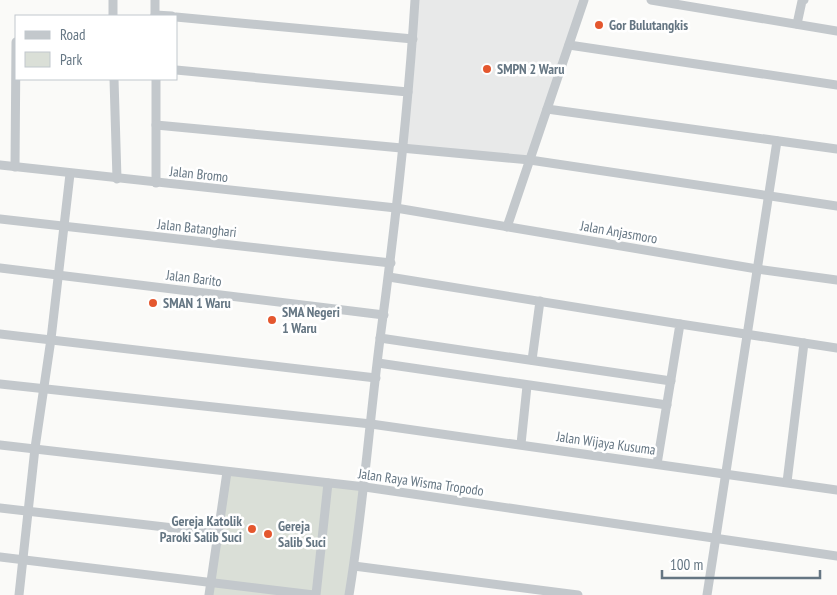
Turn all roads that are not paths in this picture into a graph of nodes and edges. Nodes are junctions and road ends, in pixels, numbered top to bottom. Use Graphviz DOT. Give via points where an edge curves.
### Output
graph roads {
  1 [pos="113,0"];
  2 [pos="155,0"];
  3 [pos="415,0"];
  4 [pos="584,0"];
  5 [pos="651,0"];
  6 [pos="804,0"];
  7 [pos="113,15"];
  8 [pos="155,15"];
  9 [pos="178,17"];
  10 [pos="797,24"];
  11 [pos="837,31"];
  12 [pos="413,39"];
  13 [pos="569,45"];
  14 [pos="178,70"];
  15 [pos="16,80"];
  16 [pos="114,80"];
  17 [pos="156,80"];
  18 [pos="837,85"];
  19 [pos="408,92"];
  20 [pos="547,108"];
  21 [pos="156,125"];
  22 [pos="776,141"];
  23 [pos="402,148"];
  24 [pos="837,150"];
  25 [pos="530,160"];
  26 [pos="0,165"];
  27 [pos="15,167"];
  28 [pos="70,174"];
  29 [pos="117,179"];
  30 [pos="156,183"];
  31 [pos="768,196"];
  32 [pos="837,206"];
  33 [pos="396,208"];
  34 [pos="0,219"];
  35 [pos="507,227"];
  36 [pos="63,228"];
  37 [pos="391,263"];
  38 [pos="0,268"];
  39 [pos="757,269"];
  40 [pos="57,276"];
  41 [pos="389,276"];
  42 [pos="837,280"];
  43 [pos="540,301"];
  44 [pos="384,315"];
  45 [pos="680,324"];
  46 [pos="0,334"];
  47 [pos="747,334"];
  48 [pos="380,338"];
  49 [pos="51,339"];
  50 [pos="804,343"];
  51 [pos="837,348"];
  52 [pos="532,360"];
  53 [pos="378,363"];
  54 [pos="376,378"];
  55 [pos="671,381"];
  56 [pos="0,384"];
  57 [pos="527,386"];
  58 [pos="43,389"];
  59 [pos="667,405"];
  60 [pos="370,424"];
  61 [pos="0,444"];
  62 [pos="521,444"];
  63 [pos="35,448"];
  64 [pos="657,464"];
  65 [pos="227,472"];
  66 [pos="726,474"];
  67 [pos="787,482"];
  68 [pos="328,483"];
  69 [pos="365,487"];
  70 [pos="837,490"];
  71 [pos="0,508"];
  72 [pos="29,512"];
  73 [pos="217,532"];
  74 [pos="716,539"];
  75 [pos="0,556"];
  76 [pos="837,556"];
  77 [pos="23,559"];
  78 [pos="354,566"];
  79 [pos="211,582"];
  80 [pos="19,595"];
  81 [pos="209,595"];
  82 [pos="315,595"];
  83 [pos="349,595"];
  84 [pos="578,595"];
  85 [pos="707,595"];
  1 -- 7 [label="street"];
  2 -- 8 [label="street"];
  3 -- 12 [label="street"];
  4 -- 13 [label="street"];
  5 -- 10 [label="street"];
  6 -- 10 [label="street"];
  9 -- 12 [label="street"];
  10 -- 11 [label="street"];
  12 -- 19 [label="street"];
  13 -- 18 [label="street"];
  13 -- 20 [label="street"];
  14 -- 19 [label="street"];
  15 -- 27 [label="street"];
  16 -- 29 [label="street"];
  17 -- 21 [label="street"];
  19 -- 23 [label="street"];
  20 -- 22 [label="street"];
  20 -- 25 [label="street"];
  21 -- 23 [label="street"];
  21 -- 30 [label="street"];
  22 -- 24 [label="street"];
  22 -- 31 [label="street"];
  23 -- 25 [label="street"];
  23 -- 33 [label="street"];
  25 -- 31 [label="street"];
  25 -- 35 [label="street"];
  26 -- 27 [label="street, Jalan Bromo"];
  27 -- 28 [label="street, Jalan Bromo"];
  28 -- 29 [label="street, Jalan Bromo"];
  28 -- 36 [label="street"];
  29 -- 30 [label="street, Jalan Bromo"];
  30 -- 33 [label="street, Jalan Bromo"];
  31 -- 32 [label="street"];
  31 -- 39 [label="street"];
  33 -- 35 [label="street, Jalan Anjasmoro"];
  33 -- 37 [label="street"];
  34 -- 36 [label="street, Jalan Batanghari"];
  35 -- 39 [label="street, Jalan Anjasmoro"];
  36 -- 37 [label="street, Jalan Batanghari"];
  36 -- 40 [label="street"];
  37 -- 41 [label="street"];
  38 -- 40 [label="street, Jalan Barito"];
  39 -- 42 [label="street, Jalan Anjasmoro"];
  39 -- 47 [label="street"];
  40 -- 44 [label="street, Jalan Barito"];
  40 -- 49 [label="street"];
  41 -- 43 [label="street"];
  41 -- 44 [label="street"];
  43 -- 45 [label="street"];
  43 -- 52 [label="street"];
  44 -- 48 [label="street"];
  45 -- 47 [label="street"];
  45 -- 55 [label="street"];
  46 -- 49 [label="street"];
  47 -- 50 [label="street"];
  47 -- 66 [label="street"];
  48 -- 52 [label="street"];
  48 -- 53 [label="street"];
  49 -- 54 [label="street"];
  49 -- 58 [label="street"];
  50 -- 51 [label="street"];
  50 -- 67 [label="street"];
  52 -- 55 [label="street"];
  53 -- 54 [label="street"];
  53 -- 57 [label="street"];
  54 -- 60 [label="street"];
  55 -- 59 [label="street"];
  56 -- 58 [label="street, Jalan Wijaya Kusuma"];
  57 -- 59 [label="street"];
  57 -- 62 [label="street"];
  58 -- 60 [label="street, Jalan Wijaya Kusuma"];
  58 -- 63 [label="street"];
  59 -- 64 [label="street"];
  60 -- 62 [label="street, Jalan Wijaya Kusuma"];
  60 -- 69 [label="street"];
  61 -- 63 [label="street, Jalan Raya Wisma Tropodo"];
  62 -- 64 [label="street, Jalan Wijaya Kusuma"];
  63 -- 65 [label="street, Jalan Raya Wisma Tropodo"];
  63 -- 72 [label="street"];
  64 -- 66 [label="street, Jalan Wijaya Kusuma"];
  65 -- 68 [label="street, Jalan Raya Wisma Tropodo"];
  65 -- 73 [label="street"];
  66 -- 67 [label="street, Jalan Wijaya Kusuma"];
  66 -- 74 [label="street"];
  67 -- 70 [label="street, Jalan Wijaya Kusuma"];
  68 -- 69 [label="street, Jalan Raya Wisma Tropodo"];
  68 -- 82 [label="street"];
  69 -- 74 [label="street, Jalan Raya Wisma Tropodo"];
  69 -- 78 [label="street"];
  71 -- 72 [label="street"];
  72 -- 73 [label="street"];
  72 -- 77 [label="street"];
  73 -- 79 [label="street"];
  74 -- 76 [label="street, Jalan Raya Wisma Tropodo"];
  74 -- 85 [label="street"];
  75 -- 77 [label="street"];
  77 -- 79 [label="street"];
  77 -- 80 [label="street"];
  78 -- 83 [label="street"];
  78 -- 84 [label="street"];
  79 -- 81 [label="street"];
  79 -- 82 [label="street"];
}
